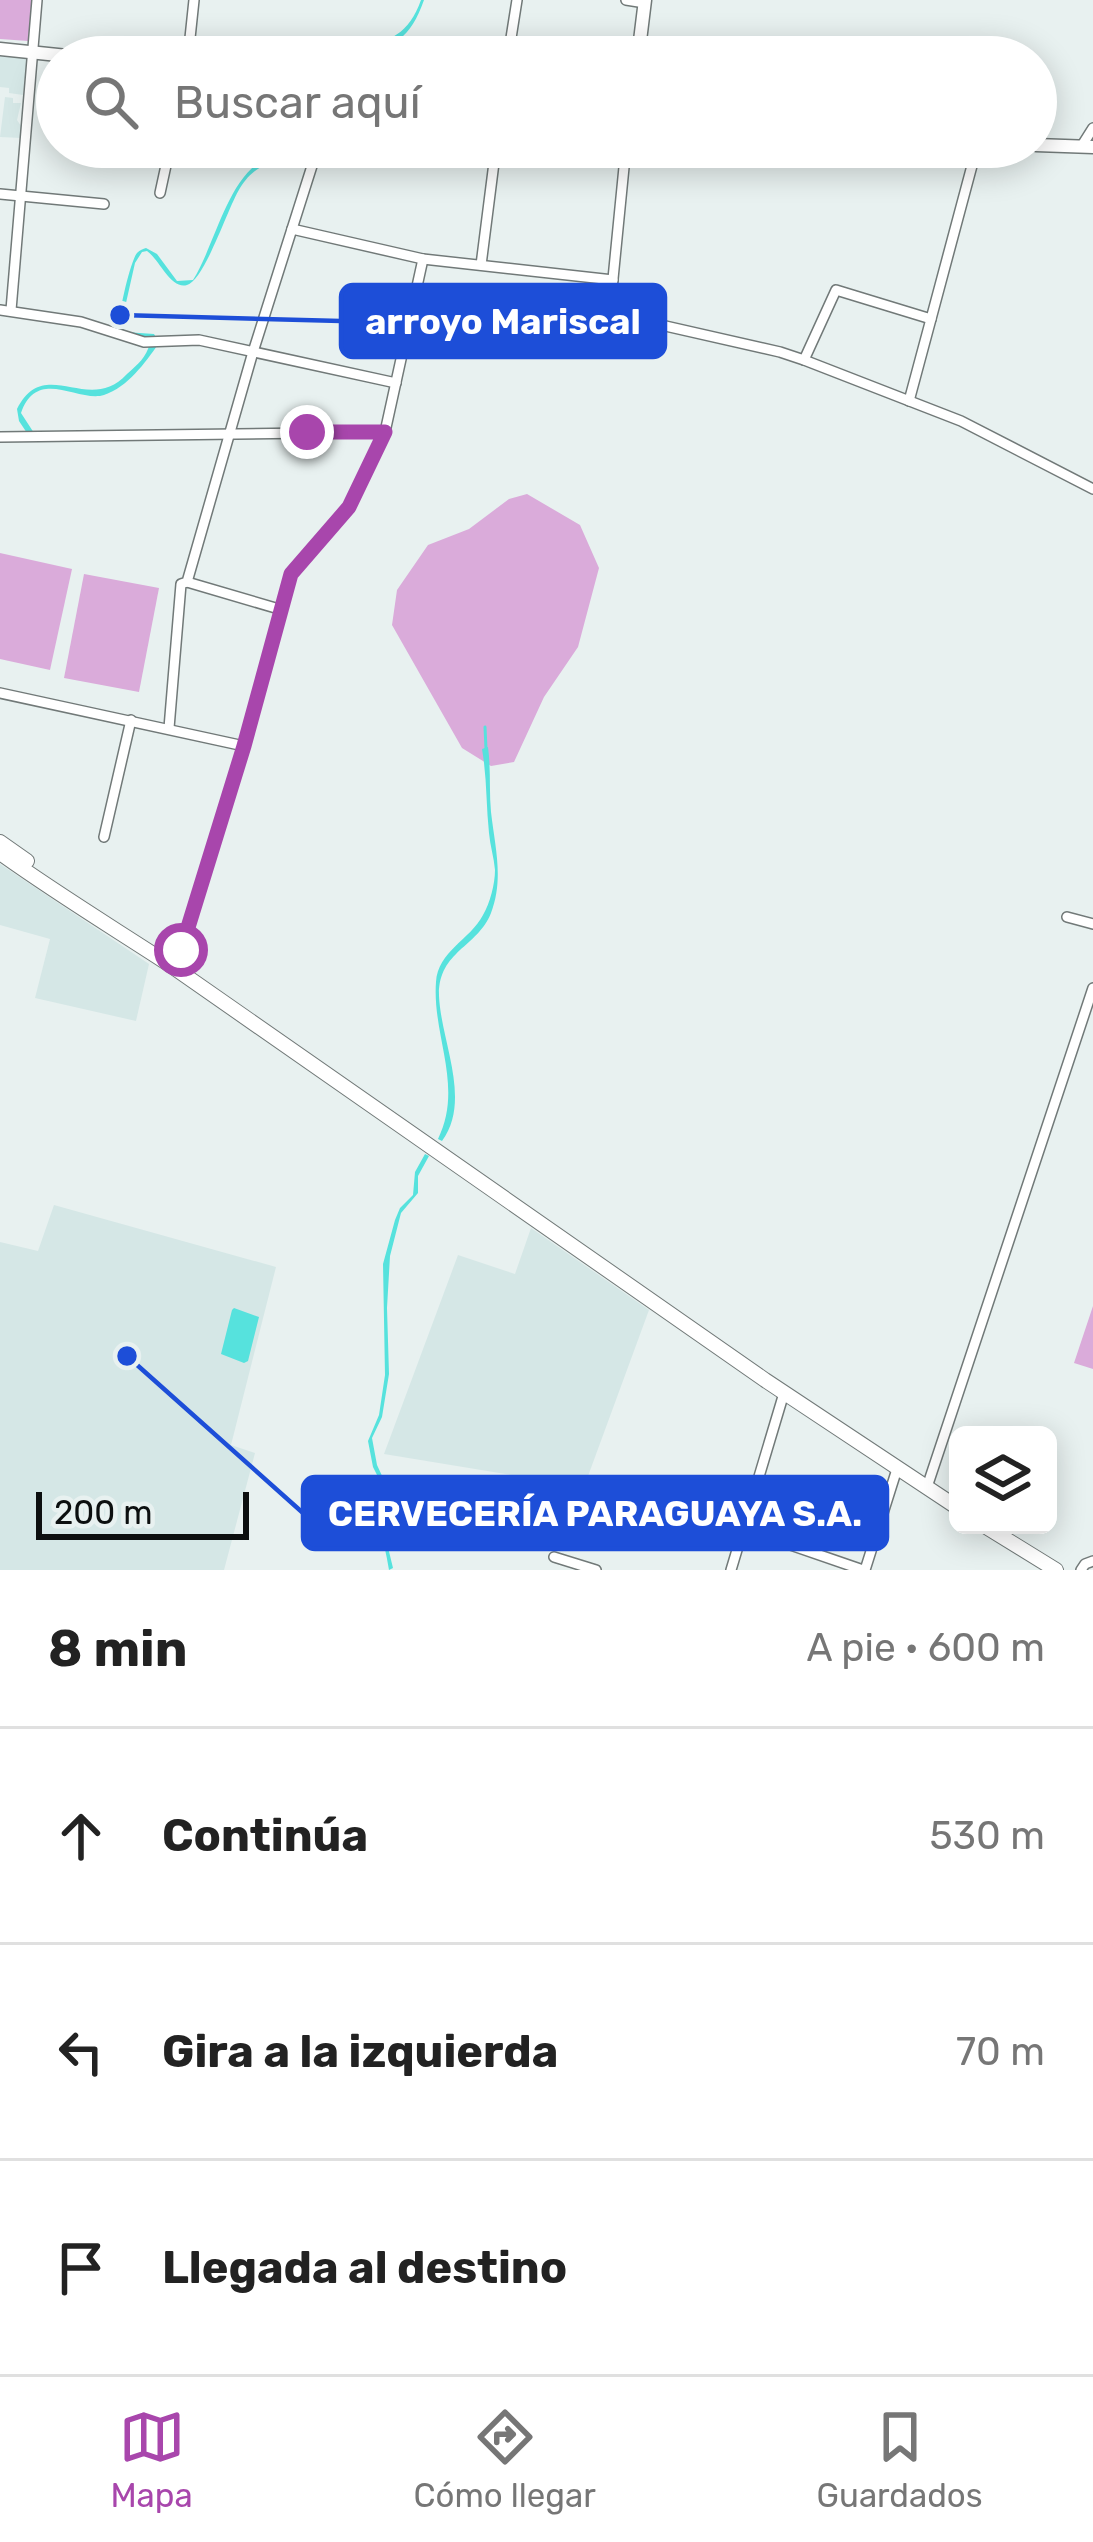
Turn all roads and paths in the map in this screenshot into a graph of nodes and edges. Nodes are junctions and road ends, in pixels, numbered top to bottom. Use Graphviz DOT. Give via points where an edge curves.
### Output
graph roads {
  1 [pos="37,0"];
  2 [pos="194,0"];
  3 [pos="517,0"];
  4 [pos="626,0"];
  5 [pos="645,1"];
  6 [pos="190,36"];
  7 [pos="511,36"];
  8 [pos="641,36"];
  9 [pos="0,49"];
  10 [pos="32,51"];
  11 [pos="36,52"];
  12 [pos="1093,128"];
  13 [pos="1057,146"];
  14 [pos="1087,147"];
  15 [pos="165,168"];
  16 [pos="311,168"];
  17 [pos="493,168"];
  18 [pos="624,168"];
  19 [pos="971,168"];
  20 [pos="160,193"];
  21 [pos="0,194"];
  22 [pos="20,196"];
  23 [pos="104,204"];
  24 [pos="292,229"];
  25 [pos="423,259"];
  26 [pos="481,265"];
  27 [pos="613,280"];
  28 [pos="5,310"];
  29 [pos="931,319"];
  30 [pos="253,352"];
  31 [pos="804,360"];
  32 [pos="396,383"];
  33 [pos="909,401"];
  34 [pos="230,432"];
  35 [pos="385,432"];
  36 [pos="0,437"];
  37 [pos="1093,489"];
  38 [pos="188,581"];
  39 [pos="280,609"];
  40 [pos="0,694"];
  41 [pos="131,720"];
  42 [pos="169,728"];
  43 [pos="244,746"];
  44 [pos="104,837"];
  45 [pos="0,842"];
  46 [pos="0,854"];
  47 [pos="1066,917"];
  48 [pos="102,920"];
  49 [pos="1093,924"];
  50 [pos="173,968"];
  51 [pos="1093,988"];
  52 [pos="784,1393"];
  53 [pos="897,1469"];
  54 [pos="927,1486"];
  55 [pos="949,1502"];
  56 [pos="744,1529"];
  57 [pos="998,1534"];
  58 [pos="554,1557"];
  59 [pos="1093,1561"];
  60 [pos="596,1570"];
  61 [pos="730,1570"];
  62 [pos="864,1570"];
  63 [pos="1056,1570"];
  64 [pos="1081,1570"];
  1 -- 10 [label="street"];
  2 -- 6 [label="street"];
  3 -- 7 [label="street"];
  4 -- 5 [label="street"];
  5 -- 8 [label="main road"];
  9 -- 10 [label="main road"];
  10 -- 11 [label="main road"];
  10 -- 22 [label="street"];
  12 -- 14 [label="street"];
  13 -- 14 [label="main road"];
  15 -- 20 [label="street"];
  16 -- 24 [label="street"];
  17 -- 26 [label="street"];
  18 -- 27 [label="street"];
  19 -- 29 [label="street"];
  21 -- 22 [label="street"];
  22 -- 23 [label="street"];
  22 -- 28 [label="street"];
  24 -- 25 [label="street"];
  24 -- 30 [label="street"];
  25 -- 26 [label="street"];
  25 -- 32 [label="street"];
  26 -- 27 [label="street"];
  27 -- 31 [label="street" via="611,308 625,319"];
  28 -- 30 [label="street" via="144,342 199,340"];
  29 -- 31 [label="street" via="836,290"];
  29 -- 33 [label="street"];
  30 -- 32 [label="street"];
  30 -- 34 [label="street"];
  31 -- 33 [label="street"];
  32 -- 35 [label="street"];
  33 -- 37 [label="street"];
  34 -- 35 [label="street"];
  34 -- 36 [label="street"];
  34 -- 38 [label="street"];
  35 -- 39 [label="street" via="349,507 291,574"];
  38 -- 39 [label="street"];
  38 -- 42 [label="street" via="181,584"];
  39 -- 43 [label="street"];
  40 -- 41 [label="street"];
  41 -- 42 [label="street"];
  41 -- 44 [label="street"];
  42 -- 43 [label="street"];
  43 -- 50 [label="street"];
  45 -- 48 [label="highway"];
  46 -- 48 [label="highway"];
  47 -- 49 [label="street"];
  48 -- 50 [label="highway"];
  50 -- 52 [label="highway"];
  51 -- 54 [label="street"];
  52 -- 53 [label="highway"];
  52 -- 56 [label="street"];
  53 -- 54 [label="highway"];
  53 -- 62 [label="street"];
  54 -- 55 [label="highway"];
  56 -- 61 [label="street"];
  56 -- 62 [label="street"];
  57 -- 63 [label="highway"];
  58 -- 60 [label="street"];
  59 -- 64 [label="street"];
}
